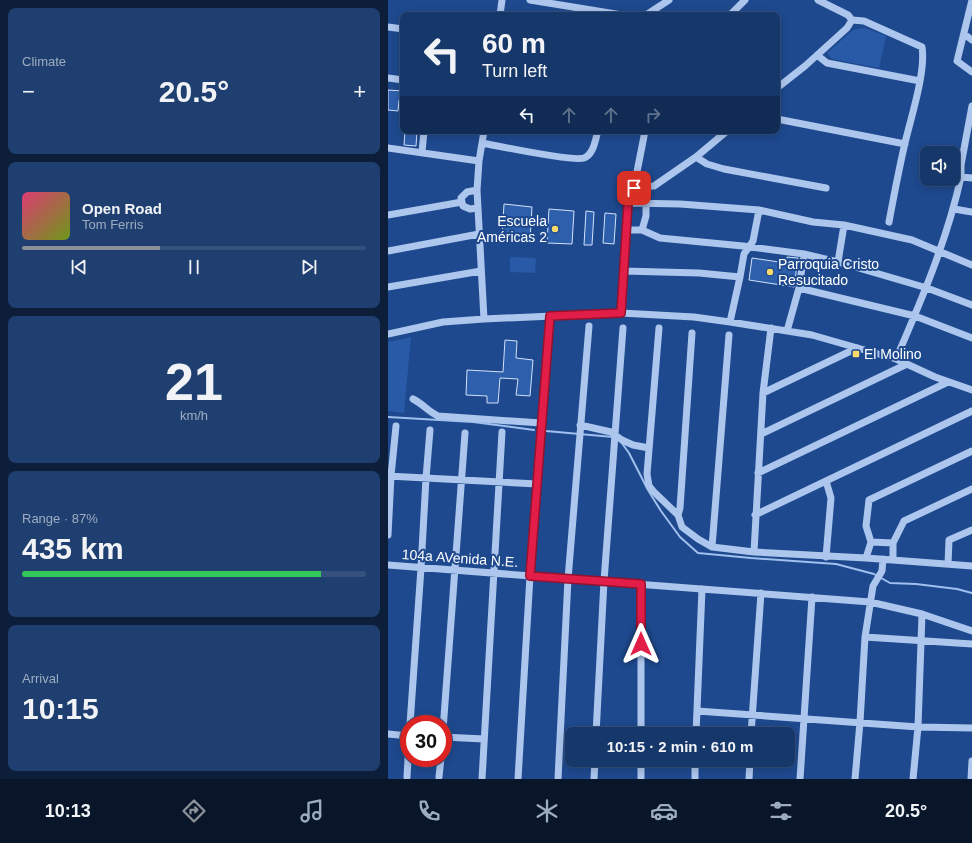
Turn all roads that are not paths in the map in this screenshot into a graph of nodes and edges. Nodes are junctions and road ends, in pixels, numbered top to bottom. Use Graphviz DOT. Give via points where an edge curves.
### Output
graph roads {
  1 [pos="502,0"];
  2 [pos="530,0"];
  3 [pos="669,0"];
  4 [pos="745,0"];
  5 [pos="818,0"];
  6 [pos="972,0"];
  7 [pos="500,12"];
  8 [pos="604,12"];
  9 [pos="651,12"];
  10 [pos="733,12"];
  11 [pos="852,20"];
  12 [pos="388,27"];
  13 [pos="400,29"];
  14 [pos="964,34"];
  15 [pos="972,40"];
  16 [pos="817,55"];
  17 [pos="972,72"];
  18 [pos="388,78"];
  19 [pos="400,80"];
  20 [pos="920,81"];
  21 [pos="780,86"];
  22 [pos="972,106"];
  23 [pos="780,120"];
  24 [pos="424,134"];
  25 [pos="484,134"];
  26 [pos="597,134"];
  27 [pos="644,134"];
  28 [pos="723,134"];
  29 [pos="482,143"];
  30 [pos="904,144"];
  31 [pos="388,148"];
  32 [pos="422,152"];
  33 [pos="696,156"];
  34 [pos="479,160"];
  35 [pos="961,177"];
  36 [pos="972,178"];
  37 [pos="634,188"];
  38 [pos="826,188"];
  39 [pos="477,190"];
  40 [pos="462,202"];
  41 [pos="628,203"];
  42 [pos="646,203"];
  43 [pos="478,208"];
  44 [pos="954,209"];
  45 [pos="759,210"];
  46 [pos="972,212"];
  47 [pos="388,215"];
  48 [pos="888,222"];
  49 [pos="844,225"];
  50 [pos="626,230"];
  51 [pos="642,230"];
  52 [pos="479,234"];
  53 [pos="748,246"];
  54 [pos="388,251"];
  55 [pos="940,251"];
  56 [pos="804,254"];
  57 [pos="838,262"];
  58 [pos="972,265"];
  59 [pos="481,271"];
  60 [pos="623,271"];
  61 [pos="740,277"];
  62 [pos="388,287"];
  63 [pos="799,288"];
  64 [pos="927,288"];
  65 [pos="972,305"];
  66 [pos="621,313"];
  67 [pos="915,316"];
  68 [pos="484,319"];
  69 [pos="549,322"];
  70 [pos="730,322"];
  71 [pos="589,326"];
  72 [pos="623,328"];
  73 [pos="659,328"];
  74 [pos="771,328"];
  75 [pos="787,331"];
  76 [pos="692,333"];
  77 [pos="388,334"];
  78 [pos="729,334"];
  79 [pos="972,338"];
  80 [pos="857,348"];
  81 [pos="896,359"];
  82 [pos="907,364"];
  83 [pos="948,382"];
  84 [pos="972,390"];
  85 [pos="764,393"];
  86 [pos="413,399"];
  87 [pos="972,411"];
  88 [pos="541,423"];
  89 [pos="396,426"];
  90 [pos="581,428"];
  91 [pos="430,430"];
  92 [pos="502,432"];
  93 [pos="465,433"];
  94 [pos="761,434"];
  95 [pos="616,435"];
  96 [pos="649,448"];
  97 [pos="972,451"];
  98 [pos="758,473"];
  99 [pos="389,476"];
  100 [pos="426,478"];
  101 [pos="461,480"];
  102 [pos="826,481"];
  103 [pos="499,482"];
  104 [pos="537,484"];
  105 [pos="972,489"];
  106 [pos="678,515"];
  107 [pos="755,515"];
  108 [pos="972,530"];
  109 [pos="388,535"];
  110 [pos="871,542"];
  111 [pos="893,543"];
  112 [pos="712,548"];
  113 [pos="754,552"];
  114 [pos="826,557"];
  115 [pos="866,558"];
  116 [pos="883,559"];
  117 [pos="893,560"];
  118 [pos="948,564"];
  119 [pos="388,566"];
  120 [pos="972,566"];
  121 [pos="421,568"];
  122 [pos="455,570"];
  123 [pos="494,573"];
  124 [pos="530,576"];
  125 [pos="568,579"];
  126 [pos="604,581"];
  127 [pos="641,584"];
  128 [pos="702,589"];
  129 [pos="761,593"];
  130 [pos="812,597"];
  131 [pos="870,602"];
  132 [pos="922,614"];
  133 [pos="972,631"];
  134 [pos="865,637"];
  135 [pos="921,640"];
  136 [pos="972,644"];
  137 [pos="696,711"];
  138 [pos="411,715"];
  139 [pos="444,715"];
  140 [pos="753,715"];
  141 [pos="804,719"];
  142 [pos="860,722"];
  143 [pos="596,727"];
  144 [pos="641,727"];
  145 [pos="696,727"];
  146 [pos="752,727"];
  147 [pos="918,727"];
  148 [pos="972,728"];
  149 [pos="388,734"];
  150 [pos="400,735"];
  151 [pos="452,737"];
  152 [pos="484,739"];
  153 [pos="972,761"];
  154 [pos="408,767"];
  155 [pos="441,767"];
  156 [pos="595,767"];
  157 [pos="641,767"];
  158 [pos="695,767"];
  159 [pos="749,767"];
  160 [pos="407,777"];
  161 [pos="440,777"];
  162 [pos="482,779"];
  163 [pos="518,779"];
  164 [pos="558,779"];
  165 [pos="594,779"];
  166 [pos="641,779"];
  167 [pos="694,779"];
  168 [pos="748,779"];
  169 [pos="800,779"];
  170 [pos="855,779"];
  171 [pos="914,779"];
  172 [pos="971,779"];
  1 -- 7 [label="street"];
  2 -- 8 [label="street"];
  3 -- 9 [label="street"];
  4 -- 10 [label="street"];
  5 -- 11 [label="street" via="848,15"];
  6 -- 14 [label="street"];
  11 -- 16 [label="street" via="847,28"];
  11 -- 20 [label="street" via="864,21 922,47 924,56"];
  12 -- 13 [label="street"];
  14 -- 15 [label="street"];
  14 -- 17 [label="street" via="957,61"];
  16 -- 20 [label="street" via="827,63"];
  16 -- 21 [label="street"];
  18 -- 19 [label="street"];
  20 -- 30 [label="street"];
  22 -- 35 [label="street"];
  23 -- 30 [label="street"];
  24 -- 32 [label="street"];
  25 -- 29 [label="street"];
  26 -- 29 [label="street" via="590,153 584,158"];
  27 -- 37 [label="street"];
  28 -- 33 [label="street"];
  29 -- 34 [label="street"];
  30 -- 48 [label="street"];
  31 -- 32 [label="street"];
  32 -- 34 [label="street"];
  33 -- 37 [label="street" via="654,186"];
  33 -- 38 [label="street" via="707,164 724,169"];
  34 -- 39 [label="street"];
  35 -- 36 [label="street"];
  35 -- 44 [label="street"];
  37 -- 41 [label="street"];
  39 -- 40 [label="street" via="468,192 461,198"];
  39 -- 43 [label="street"];
  40 -- 43 [label="street" via="463,206 470,209"];
  40 -- 47 [label="street"];
  41 -- 42 [label="street"];
  41 -- 50 [label="street"];
  42 -- 45 [label="street"];
  42 -- 51 [label="street"];
  43 -- 52 [label="street"];
  44 -- 46 [label="street"];
  44 -- 55 [label="street"];
  45 -- 49 [label="street" via="813,222"];
  45 -- 53 [label="street" via="753,241"];
  49 -- 55 [label="street" via="912,240"];
  49 -- 57 [label="street"];
  50 -- 51 [label="street"];
  50 -- 60 [label="street"];
  51 -- 53 [label="street" via="660,238"];
  52 -- 54 [label="street"];
  52 -- 59 [label="street"];
  53 -- 56 [label="street"];
  53 -- 61 [label="street"];
  55 -- 58 [label="street"];
  55 -- 64 [label="street"];
  56 -- 57 [label="street"];
  56 -- 63 [label="street"];
  57 -- 64 [label="street"];
  59 -- 62 [label="street"];
  59 -- 68 [label="street"];
  60 -- 61 [label="street"];
  60 -- 66 [label="street"];
  61 -- 70 [label="street"];
  63 -- 67 [label="street"];
  63 -- 75 [label="street"];
  64 -- 65 [label="street"];
  64 -- 67 [label="street"];
  66 -- 69 [label="street"];
  66 -- 70 [label="street" via="694,317"];
  67 -- 79 [label="street"];
  67 -- 81 [label="street"];
  68 -- 69 [label="street"];
  68 -- 77 [label="street" via="443,322"];
  69 -- 88 [label="street"];
  70 -- 74 [label="street"];
  71 -- 90 [label="street"];
  72 -- 95 [label="street"];
  73 -- 96 [label="street"];
  74 -- 75 [label="street"];
  74 -- 85 [label="street"];
  75 -- 80 [label="street" via="812,335"];
  76 -- 106 [label="street"];
  78 -- 112 [label="street"];
  80 -- 81 [label="street"];
  80 -- 85 [label="street"];
  81 -- 82 [label="street"];
  82 -- 83 [label="street"];
  82 -- 94 [label="street"];
  83 -- 84 [label="street"];
  83 -- 98 [label="street"];
  85 -- 94 [label="street"];
  86 -- 88 [label="street" via="438,416"];
  87 -- 102 [label="street"];
  88 -- 104 [label="street"];
  89 -- 99 [label="street"];
  90 -- 95 [label="street"];
  90 -- 125 [label="street"];
  91 -- 100 [label="street"];
  92 -- 103 [label="street"];
  93 -- 101 [label="street"];
  94 -- 98 [label="street"];
  95 -- 96 [label="street" via="632,445"];
  95 -- 126 [label="street"];
  96 -- 106 [label="street" via="647,474 650,486"];
  97 -- 110 [label="street" via="869,500 866,526"];
  98 -- 107 [label="street"];
  99 -- 100 [label="street"];
  99 -- 109 [label="street"];
  100 -- 101 [label="street"];
  100 -- 121 [label="street"];
  101 -- 103 [label="street"];
  101 -- 122 [label="street"];
  102 -- 107 [label="street"];
  102 -- 114 [label="street" via="831,498"];
  103 -- 104 [label="street"];
  103 -- 123 [label="street"];
  104 -- 124 [label="street"];
  105 -- 111 [label="street" via="904,521"];
  106 -- 112 [label="street" via="682,527"];
  107 -- 113 [label="street"];
  108 -- 118 [label="street" via="949,540"];
  110 -- 111 [label="street"];
  110 -- 115 [label="street"];
  111 -- 117 [label="street"];
  112 -- 113 [label="street"];
  113 -- 114 [label="street"];
  114 -- 115 [label="street"];
  115 -- 116 [label="street"];
  116 -- 117 [label="street"];
  116 -- 131 [label="street" via="882,570 873,586"];
  117 -- 118 [label="street"];
  118 -- 120 [label="street"];
  119 -- 121 [label="street, 104a AVenida N.E."];
  121 -- 122 [label="street, 104a AVenida N.E."];
  121 -- 138 [label="street"];
  122 -- 123 [label="street, 104a AVenida N.E."];
  122 -- 139 [label="street"];
  123 -- 124 [label="street, 104a AVenida N.E."];
  123 -- 152 [label="street"];
  124 -- 125 [label="street, 104a AVenida N.E."];
  124 -- 163 [label="street"];
  125 -- 126 [label="street, 104a AVenida N.E."];
  125 -- 164 [label="street"];
  126 -- 127 [label="street, 104a AVenida N.E."];
  126 -- 143 [label="street"];
  127 -- 128 [label="street, 104a AVenida N.E."];
  127 -- 144 [label="street"];
  128 -- 129 [label="street, 104a AVenida N.E."];
  128 -- 137 [label="street"];
  129 -- 130 [label="street, 104a AVenida N.E."];
  129 -- 140 [label="street"];
  130 -- 131 [label="street, 104a AVenida N.E."];
  130 -- 141 [label="street"];
  131 -- 132 [label="street, 104a AVenida N.E."];
  131 -- 134 [label="street"];
  132 -- 133 [label="street, 104a AVenida N.E."];
  132 -- 135 [label="street"];
  134 -- 135 [label="street"];
  134 -- 142 [label="street"];
  135 -- 136 [label="street"];
  135 -- 147 [label="street"];
  137 -- 140 [label="street"];
  137 -- 145 [label="street"];
  140 -- 141 [label="street"];
  140 -- 146 [label="street"];
  141 -- 142 [label="street"];
  141 -- 169 [label="street"];
  142 -- 147 [label="street"];
  142 -- 170 [label="street"];
  147 -- 148 [label="street"];
  147 -- 171 [label="street"];
  149 -- 150 [label="street"];
  151 -- 152 [label="street"];
  152 -- 162 [label="street"];
  153 -- 172 [label="street"];
  154 -- 160 [label="street"];
  155 -- 161 [label="street"];
  156 -- 165 [label="street"];
  157 -- 166 [label="street"];
  158 -- 167 [label="street"];
  159 -- 168 [label="street"];
}
